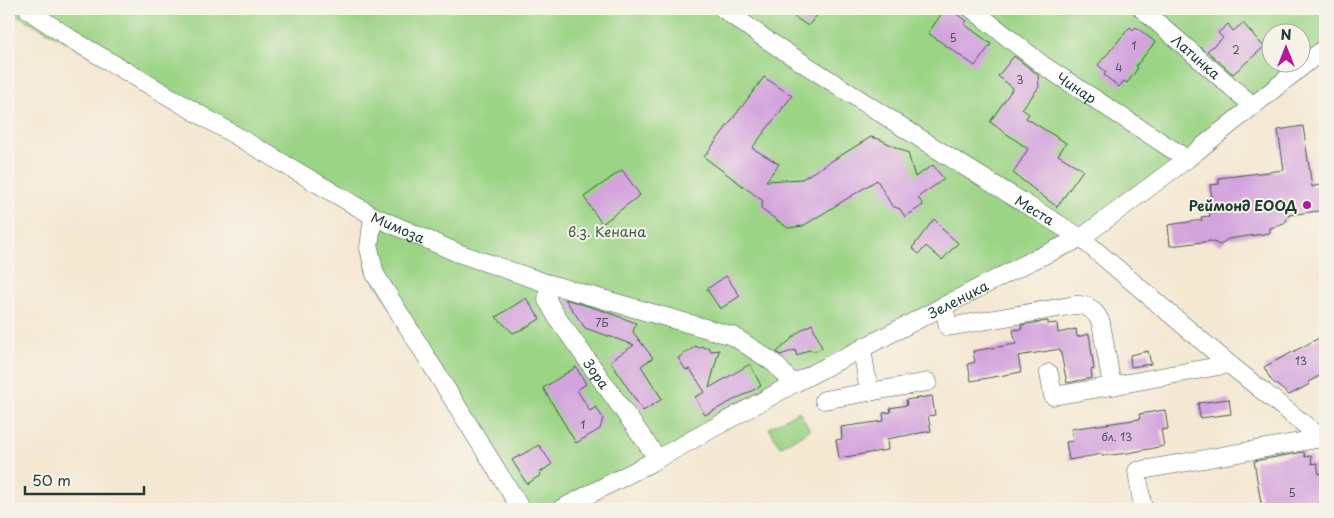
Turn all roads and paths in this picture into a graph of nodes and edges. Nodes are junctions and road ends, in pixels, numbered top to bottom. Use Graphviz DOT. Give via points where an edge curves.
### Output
graph roads {
  1 [pos="28,9"];
  2 [pos="723,9"];
  3 [pos="972,9"];
  4 [pos="1142,9"];
  5 [pos="1325,48"];
  6 [pos="1252,105"];
  7 [pos="1187,159"];
  8 [pos="373,216"];
  9 [pos="1081,238"];
  10 [pos="549,284"];
  11 [pos="944,306"];
  12 [pos="862,349"];
  13 [pos="1229,364"];
  14 [pos="1049,373"];
  15 [pos="928,382"];
  16 [pos="793,384"];
  17 [pos="1112,386"];
  18 [pos="869,392"];
  19 [pos="824,400"];
  20 [pos="1323,440"];
  21 [pos="658,458"];
  22 [pos="521,509"];
  23 [pos="562,509"];
  24 [pos="1144,509"];
  1 -- 8 [label="street, Мимоза" via="71,39"];
  2 -- 9 [label="street, Места" via="938,150"];
  3 -- 7 [label="street, Чинар" via="1044,66"];
  4 -- 6 [label="street, Латинка"];
  5 -- 6 [label="street, Зеленика"];
  6 -- 7 [label="street, Зеленика"];
  7 -- 9 [label="street, Зеленика"];
  8 -- 10 [label="street, Мимоза" via="458,254"];
  8 -- 22 [label="street" via="368,248 375,274"];
  9 -- 11 [label="street, Зеленика"];
  9 -- 13 [label="street, Места"];
  10 -- 16 [label="street, Мимоза" via="734,336 774,363"];
  10 -- 21 [label="street, Зора" via="547,300 558,319"];
  11 -- 12 [label="street, Зеленика"];
  11 -- 17 [label="street" via="948,327 1075,305 1089,308 1101,322"];
  12 -- 16 [label="street, Зеленика"];
  12 -- 18 [label="street"];
  13 -- 17 [label="street"];
  13 -- 20 [label="street, Места"];
  14 -- 17 [label="street" via="1053,396"];
  15 -- 18 [label="street"];
  16 -- 21 [label="street, Зеленика"];
  18 -- 19 [label="street"];
  20 -- 24 [label="street" via="1138,471"];
  21 -- 23 [label="street, Зеленика"];
}
